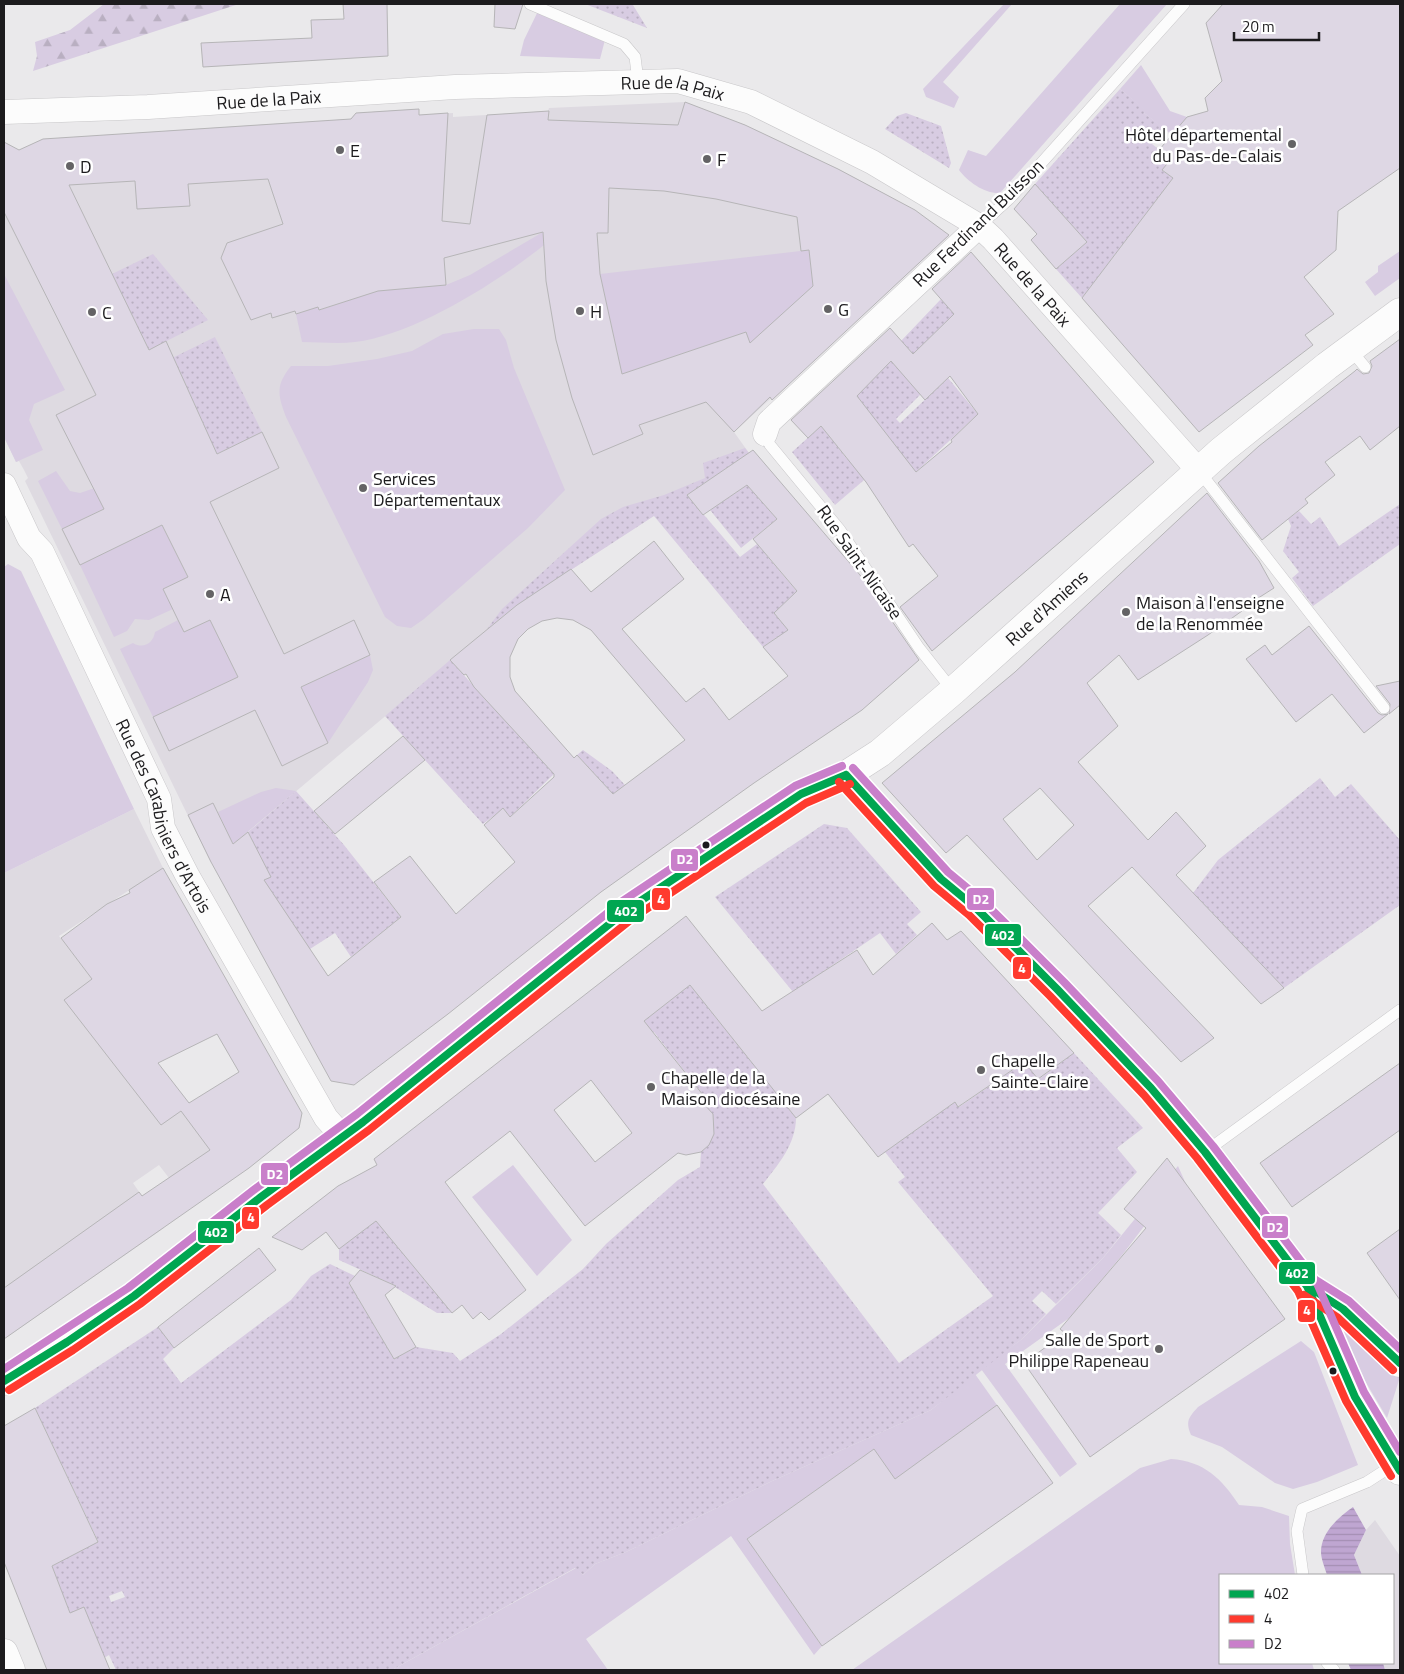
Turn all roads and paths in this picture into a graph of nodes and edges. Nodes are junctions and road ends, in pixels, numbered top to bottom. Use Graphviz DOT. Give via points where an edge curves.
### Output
graph roads {
  1 [pos="530,4"];
  2 [pos="1184,4"];
  3 [pos="638,81"];
  4 [pos="4,112"];
  5 [pos="979,226"];
  6 [pos="1400,312"];
  7 [pos="765,434"];
  8 [pos="1200,471"];
  9 [pos="4,485"];
  10 [pos="13,527"];
  11 [pos="953,691"];
  12 [pos="1384,708"];
  13 [pos="846,775"];
  14 [pos="1400,1010"];
  15 [pos="343,1137"];
  16 [pos="1205,1152"];
  17 [pos="1307,1286"];
  18 [pos="1400,1363"];
  19 [pos="4,1381"];
  20 [pos="1399,1456"];
  21 [pos="1302,1574"];
  22 [pos="4,1654"];
  23 [pos="11,1670"];
  1 -- 3 [label="lane" via="624,44 635,57"];
  2 -- 5 [label="lane, Rue Ferdinand Buisson" via="1009,199"];
  3 -- 4 [label="street, Rue de la Paix" via="455,87"];
  3 -- 5 [label="street, Rue de la Paix" via="678,81 752,102 872,162"];
  5 -- 7 [label="street, Rue Ferdinand Buisson" via="769,422"];
  5 -- 8 [label="street, Rue de la Paix"];
  6 -- 8 [label="street, Rue d'Amiens" via="1357,358 1282,401"];
  7 -- 11 [label="lane, Rue Saint-Nicaise" via="770,445 840,530 919,648"];
  8 -- 11 [label="street, Rue d'Amiens"];
  8 -- 12 [label="lane"];
  9 -- 10 [label="street, Rue des Carabiniers d'Artois"];
  10 -- 15 [label="street, Rue des Carabiniers d'Artois" via="42,552 159,799 164,828 187,875 326,1118"];
  11 -- 13 [label="street, Rue d'Amiens" via="880,753"];
  13 -- 15 [label="street, Rue d'Amiens" via="801,794 627,910"];
  13 -- 16 [label="street" via="941,879 976,908 1057,989 1151,1088"];
  14 -- 16 [label="lane"];
  15 -- 19 [label="street, Rue d'Amiens" via="261,1196 134,1296"];
  16 -- 17 [label="street"];
  17 -- 18 [label="street" via="1342,1309"];
  17 -- 20 [label="street" via="1355,1397"];
  20 -- 21 [label="lane" via="1368,1482 1302,1509 1297,1531"];
  22 -- 23 [label="street"];
}
